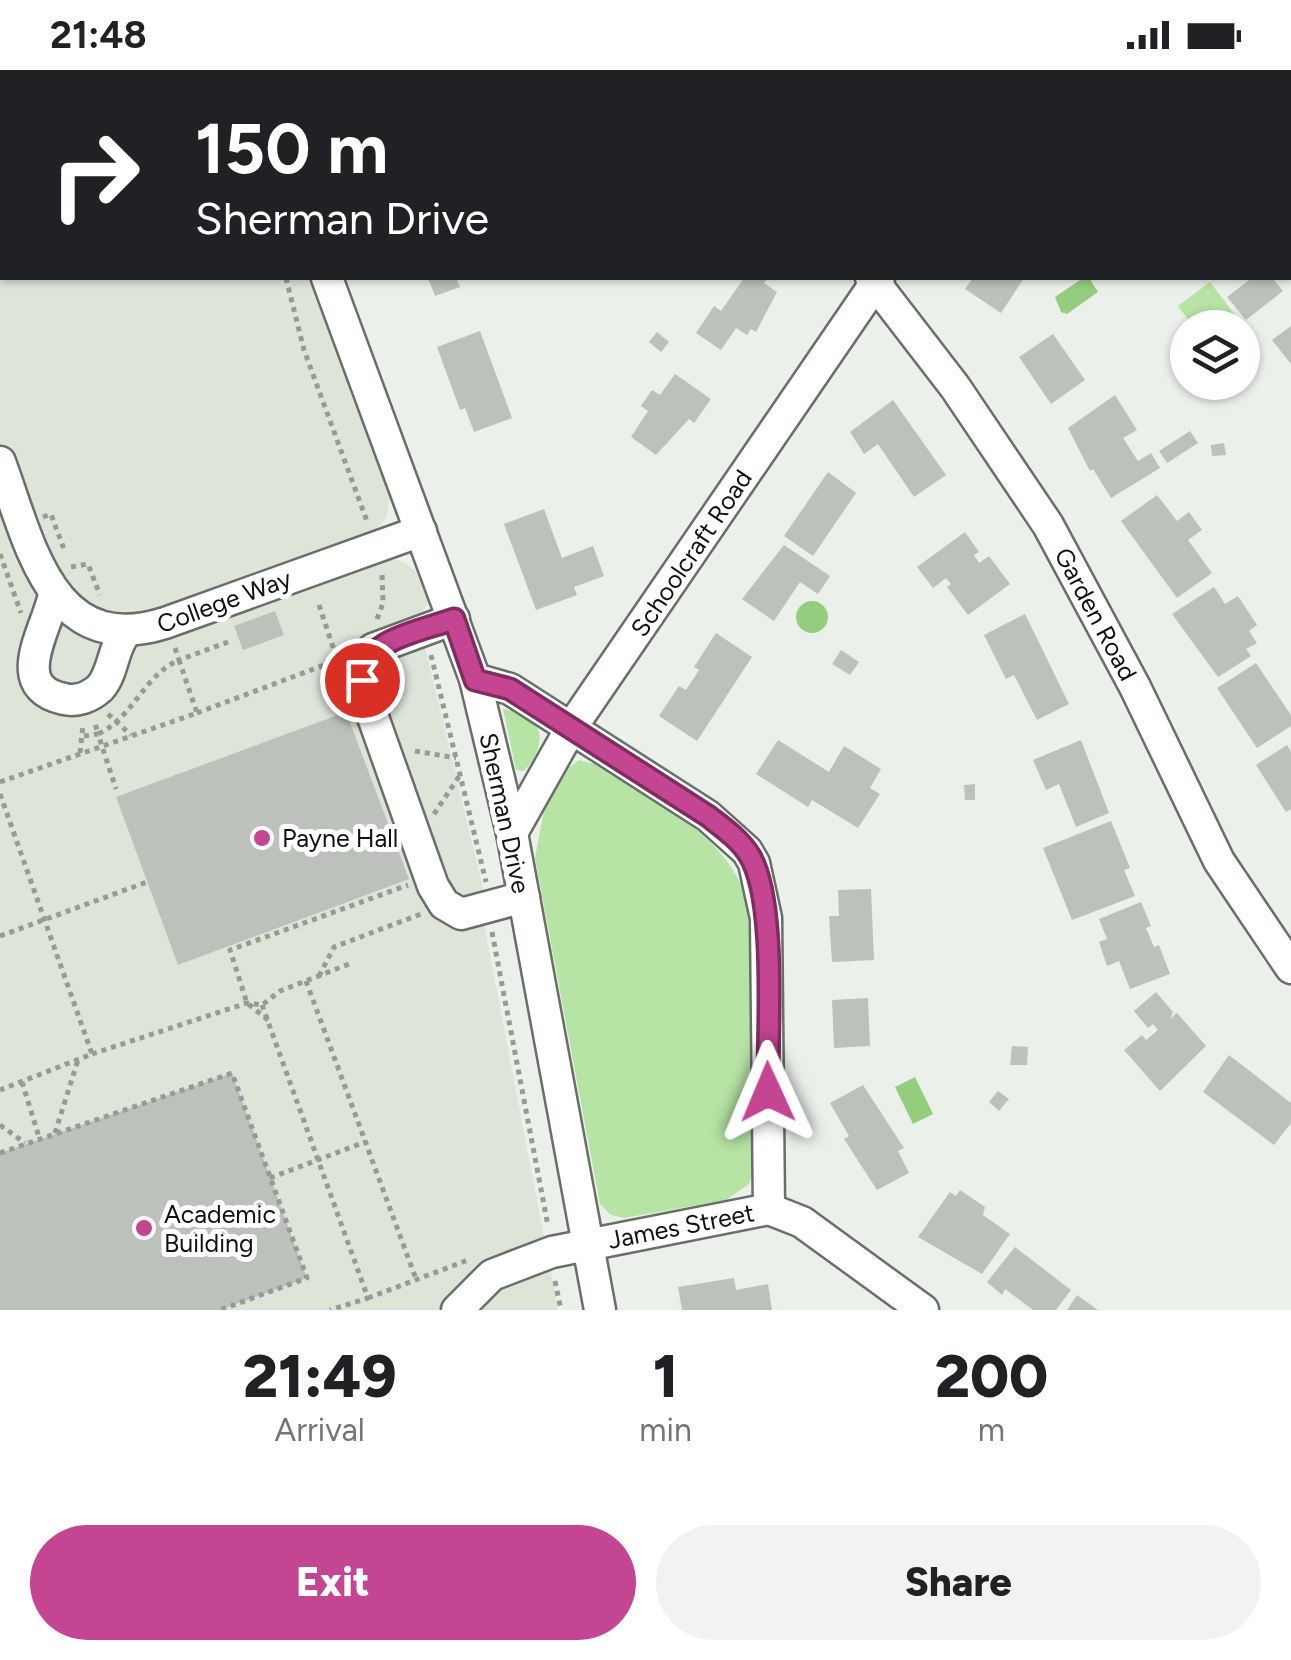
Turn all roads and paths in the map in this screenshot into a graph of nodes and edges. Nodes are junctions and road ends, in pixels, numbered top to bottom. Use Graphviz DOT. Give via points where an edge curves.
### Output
graph roads {
  1 [pos="286,280"];
  2 [pos="328,280"];
  3 [pos="874,280"];
  4 [pos="876,280"];
  5 [pos="0,462"];
  6 [pos="0,515"];
  7 [pos="370,527"];
  8 [pos="34,532"];
  9 [pos="421,532"];
  10 [pos="381,562"];
  11 [pos="54,594"];
  12 [pos="98,603"];
  13 [pos="319,605"];
  14 [pos="454,619"];
  15 [pos="425,630"];
  16 [pos="126,632"];
  17 [pos="370,632"];
  18 [pos="228,642"];
  19 [pos="180,660"];
  20 [pos="475,680"];
  21 [pos="104,710"];
  22 [pos="197,713"];
  23 [pos="118,724"];
  24 [pos="572,728"];
  25 [pos="98,734"];
  26 [pos="131,736"];
  27 [pos="100,747"];
  28 [pos="410,750"];
  29 [pos="80,753"];
  30 [pos="456,758"];
  31 [pos="460,775"];
  32 [pos="0,782"];
  33 [pos="116,789"];
  34 [pos="0,794"];
  35 [pos="424,829"];
  36 [pos="512,832"];
  37 [pos="147,882"];
  38 [pos="416,882"];
  39 [pos="488,890"];
  40 [pos="524,897"];
  41 [pos="425,906"];
  42 [pos="45,920"];
  43 [pos="490,923"];
  44 [pos="0,936"];
  45 [pos="349,964"];
  46 [pos="1291,968"];
  47 [pos="319,976"];
  48 [pos="306,981"];
  49 [pos="247,1004"];
  50 [pos="262,1004"];
  51 [pos="268,1020"];
  52 [pos="92,1054"];
  53 [pos="78,1060"];
  54 [pos="22,1082"];
  55 [pos="0,1090"];
  56 [pos="0,1125"];
  57 [pos="55,1132"];
  58 [pos="40,1138"];
  59 [pos="365,1142"];
  60 [pos="25,1144"];
  61 [pos="0,1153"];
  62 [pos="320,1158"];
  63 [pos="270,1178"];
  64 [pos="768,1209"];
  65 [pos="533,1236"];
  66 [pos="588,1244"];
  67 [pos="483,1254"];
  68 [pos="554,1273"];
  69 [pos="416,1278"];
  70 [pos="368,1298"];
  71 [pos="240,1302"];
  72 [pos="220,1310"];
  73 [pos="244,1310"];
  74 [pos="330,1310"];
  75 [pos="457,1310"];
  76 [pos="561,1310"];
  77 [pos="600,1310"];
  78 [pos="923,1310"];
  1 -- 7 [label="path" via="299,334"];
  2 -- 9 [label="street, Sherman Drive"];
  3 -- 24 [label="street, Schoolcraft Road"];
  4 -- 46 [label="street, Garden Road" via="1048,525 1218,860"];
  5 -- 8 [label="street, College Way"];
  6 -- 8 [label="street"];
  8 -- 11 [label="street, College Way"];
  8 -- 12 [label="path" via="51,514 72,570 88,564"];
  9 -- 14 [label="street, Sherman Drive"];
  9 -- 16 [label="street, College Way"];
  10 -- 17 [label="path" via="383,603"];
  11 -- 16 [label="street, College Way" via="93,624"];
  11 -- 16 [label="street" via="32,655 35,677 49,694 70,701 92,694"];
  13 -- 22 [label="path" via="338,660"];
  14 -- 15 [label="street"];
  14 -- 20 [label="street, Sherman Drive"];
  15 -- 30 [label="path"];
  15 -- 40 [label="street" via="373,649 362,680 432,886 461,914"];
  18 -- 19 [label="path"];
  19 -- 22 [label="path"];
  19 -- 23 [label="path" via="162,668"];
  20 -- 24 [label="street" via="510,689"];
  20 -- 36 [label="street, Sherman Drive"];
  21 -- 23 [label="path"];
  22 -- 26 [label="path"];
  23 -- 25 [label="path"];
  23 -- 26 [label="path"];
  24 -- 36 [label="street, Schoolcraft Road"];
  24 -- 64 [label="street" via="708,816 754,863 766,918"];
  25 -- 27 [label="path"];
  25 -- 29 [label="path" via="84,736"];
  26 -- 27 [label="path"];
  27 -- 29 [label="path"];
  27 -- 33 [label="path"];
  28 -- 30 [label="path"];
  29 -- 32 [label="path"];
  30 -- 31 [label="path"];
  31 -- 35 [label="path"];
  31 -- 39 [label="path"];
  34 -- 42 [label="path"];
  36 -- 40 [label="street, Sherman Drive"];
  37 -- 42 [label="path"];
  38 -- 49 [label="path" via="230,950"];
  40 -- 66 [label="street, Sherman Drive"];
  41 -- 47 [label="path" via="411,920 334,947"];
  42 -- 44 [label="path"];
  42 -- 52 [label="path"];
  43 -- 65 [label="path" via="549,1230"];
  45 -- 47 [label="path"];
  47 -- 48 [label="path"];
  48 -- 50 [label="path"];
  48 -- 59 [label="path"];
  49 -- 50 [label="path"];
  49 -- 51 [label="path"];
  49 -- 52 [label="path"];
  50 -- 51 [label="path"];
  51 -- 62 [label="path"];
  52 -- 53 [label="path"];
  53 -- 54 [label="path"];
  53 -- 57 [label="path"];
  54 -- 55 [label="path"];
  54 -- 58 [label="path"];
  56 -- 60 [label="path"];
  57 -- 58 [label="path"];
  57 -- 63 [label="path" via="232,1073"];
  58 -- 60 [label="path"];
  59 -- 62 [label="path"];
  59 -- 69 [label="path"];
  60 -- 61 [label="path"];
  62 -- 63 [label="path"];
  62 -- 70 [label="path"];
  63 -- 71 [label="path" via="307,1278"];
  64 -- 66 [label="street, James Street"];
  64 -- 78 [label="street, James Street" via="802,1222"];
  66 -- 75 [label="street, James Street" via="492,1275"];
  66 -- 77 [label="street, Sherman Drive"];
  67 -- 69 [label="path"];
  68 -- 76 [label="path"];
  69 -- 70 [label="path"];
  70 -- 74 [label="path"];
  71 -- 72 [label="path"];
  71 -- 73 [label="path"];
}
